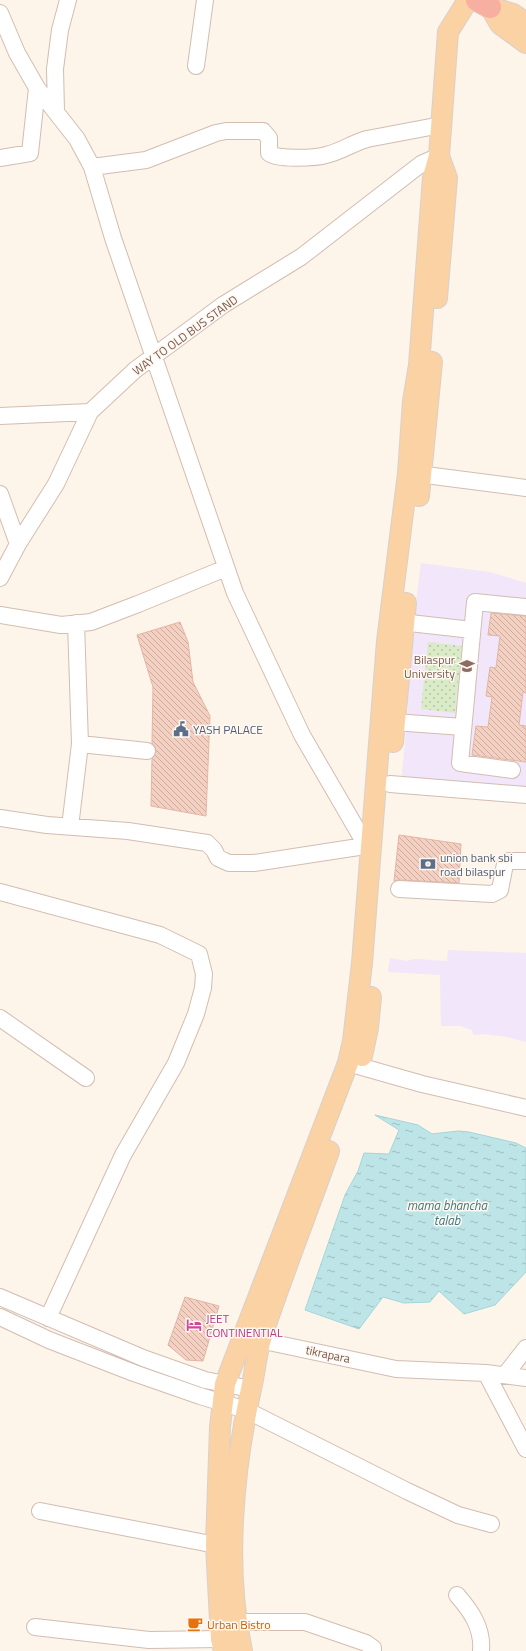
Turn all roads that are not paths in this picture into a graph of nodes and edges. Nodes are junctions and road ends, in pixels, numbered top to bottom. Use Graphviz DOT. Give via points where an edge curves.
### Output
graph roads {
  1 [pos="68,0"];
  2 [pos="205,0"];
  3 [pos="468,0"];
  4 [pos="484,4"];
  5 [pos="0,12"];
  6 [pos="526,23"];
  7 [pos="526,43"];
  8 [pos="196,66"];
  9 [pos="37,88"];
  10 [pos="56,111"];
  11 [pos="442,125"];
  12 [pos="439,156"];
  13 [pos="0,158"];
  14 [pos="92,167"];
  15 [pos="154,356"];
  16 [pos="90,412"];
  17 [pos="0,416"];
  18 [pos="415,474"];
  19 [pos="526,488"];
  20 [pos="0,494"];
  21 [pos="18,544"];
  22 [pos="226,568"];
  23 [pos="0,578"];
  24 [pos="526,608"];
  25 [pos="0,615"];
  26 [pos="397,621"];
  27 [pos="76,623"];
  28 [pos="472,630"];
  29 [pos="394,722"];
  30 [pos="463,727"];
  31 [pos="80,744"];
  32 [pos="147,751"];
  33 [pos="512,770"];
  34 [pos="390,784"];
  35 [pos="526,795"];
  36 [pos="0,818"];
  37 [pos="70,827"];
  38 [pos="367,849"];
  39 [pos="526,861"];
  40 [pos="399,889"];
  41 [pos="0,892"];
  42 [pos="0,1018"];
  43 [pos="354,1064"];
  44 [pos="86,1078"];
  45 [pos="526,1108"];
  46 [pos="0,1297"];
  47 [pos="0,1317"];
  48 [pos="48,1318"];
  49 [pos="253,1339"];
  50 [pos="526,1348"];
  51 [pos="486,1373"];
  52 [pos="505,1375"];
  53 [pos="526,1378"];
  54 [pos="251,1389"];
  55 [pos="224,1394"];
  56 [pos="246,1410"];
  57 [pos="526,1449"];
  58 [pos="40,1510"];
  59 [pos="491,1524"];
  60 [pos="216,1545"];
  61 [pos="457,1595"];
  62 [pos="237,1622"];
  63 [pos="36,1627"];
  64 [pos="222,1645"];
  65 [pos="242,1651"];
  66 [pos="373,1651"];
  67 [pos="481,1651"];
  1 -- 10 [label="street" via="60,30 55,69"];
  2 -- 8 [label="street"];
  3 -- 11 [label="main road" via="448,32"];
  4 -- 6 [label="main road" via="513,14"];
  4 -- 7 [label="main road" via="500,24"];
  5 -- 9 [label="street" via="17,53"];
  9 -- 10 [label="street"];
  9 -- 13 [label="street" via="30,153"];
  10 -- 14 [label="street" via="77,139"];
  11 -- 12 [label="main road"];
  11 -- 14 [label="street" via="367,139 319,157 276,157 269,153 269,138 263,131 226,131 146,160"];
  12 -- 15 [label="street, WAY TO OLD BUS STAND" via="421,164 302,257 222,305"];
  12 -- 18 [label="main road" via="433,177 419,365 413,401"];
  14 -- 15 [label="street" via="113,238"];
  15 -- 16 [label="street, WAY TO OLD BUS STAND"];
  15 -- 22 [label="street"];
  16 -- 17 [label="street"];
  16 -- 21 [label="street, WAY TO OLD BUS STAND" via="56,484"];
  18 -- 19 [label="street"];
  18 -- 26 [label="main road"];
  20 -- 21 [label="street"];
  21 -- 23 [label="street, WAY TO OLD BUS STAND"];
  22 -- 27 [label="street" via="91,622"];
  22 -- 38 [label="street" via="235,593 302,735"];
  24 -- 28 [label="street" via="475,602"];
  25 -- 27 [label="street" via="61,625"];
  26 -- 28 [label="street"];
  26 -- 29 [label="main road"];
  26 -- 38 [label="main road" via="386,641 377,783"];
  27 -- 31 [label="street"];
  28 -- 30 [label="street"];
  29 -- 30 [label="street"];
  29 -- 34 [label="main road"];
  30 -- 33 [label="street" via="460,763"];
  31 -- 32 [label="street"];
  31 -- 37 [label="street"];
  34 -- 35 [label="street"];
  34 -- 43 [label="main road" via="368,1028"];
  36 -- 37 [label="street"];
  37 -- 38 [label="street" via="128,831 207,843 218,858 229,863 254,863"];
  38 -- 43 [label="main road"];
  39 -- 40 [label="street" via="509,861 504,864 500,890 492,894"];
  41 -- 48 [label="street" via="160,935 200,954 204,974 196,1014 176,1063 123,1155"];
  42 -- 44 [label="street"];
  43 -- 45 [label="street" via="422,1084"];
  43 -- 49 [label="main road"];
  46 -- 48 [label="street"];
  47 -- 55 [label="street" via="50,1340 200,1396"];
  48 -- 55 [label="street" via="143,1358 206,1380"];
  49 -- 51 [label="street, tikrapara" via="396,1369"];
  49 -- 54 [label="main road"];
  49 -- 55 [label="main road"];
  50 -- 52 [label="street"];
  51 -- 52 [label="street, tikrapara"];
  51 -- 57 [label="street"];
  52 -- 53 [label="street, tikrapara"];
  54 -- 55 [label="street"];
  54 -- 56 [label="main road"];
  55 -- 56 [label="street"];
  55 -- 60 [label="main road" via="220,1427"];
  56 -- 59 [label="street" via="453,1512"];
  56 -- 62 [label="main road" via="240,1446 234,1521 233,1572"];
  58 -- 60 [label="street"];
  60 -- 64 [label="main road"];
  61 -- 67 [label="street" via="469,1609 479,1629"];
  62 -- 65 [label="main road"];
  62 -- 66 [label="street" via="304,1622 366,1643"];
  63 -- 64 [label="street" via="149,1640"];
}
